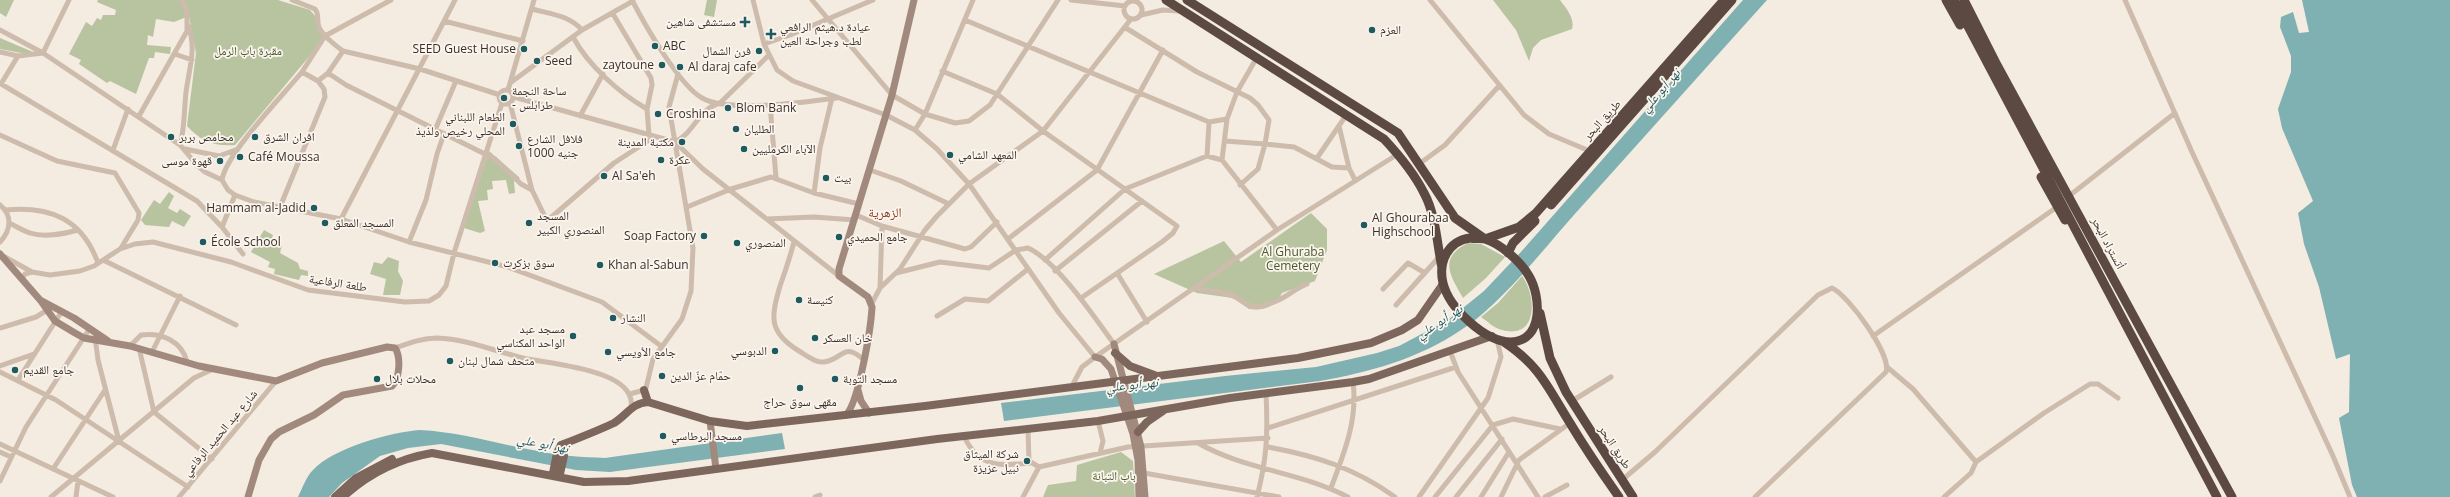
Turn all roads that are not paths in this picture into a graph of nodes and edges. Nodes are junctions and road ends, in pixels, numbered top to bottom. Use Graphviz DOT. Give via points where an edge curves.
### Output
graph roads {
  1 [pos="69,0"];
  2 [pos="182,0"];
  3 [pos="292,0"];
  4 [pos="390,0"];
  5 [pos="454,0"];
  6 [pos="534,0"];
  7 [pos="753,0"];
  8 [pos="812,0"];
  9 [pos="873,0"];
  10 [pos="914,0"];
  11 [pos="973,0"];
  12 [pos="1058,0"];
  13 [pos="1071,0"];
  14 [pos="1134,0"];
  15 [pos="1166,0"];
  16 [pos="1187,0"];
  17 [pos="1430,0"];
  18 [pos="1724,0"];
  19 [pos="1732,0"];
  20 [pos="1946,0"];
  21 [pos="1954,0"];
  22 [pos="1964,0"];
  23 [pos="2125,0"];
  24 [pos="633,1"];
  25 [pos="863,2"];
  26 [pos="1125,6"];
  27 [pos="532,10"];
  28 [pos="1183,11"];
  29 [pos="613,14"];
  30 [pos="1141,15"];
  31 [pos="1132,19"];
  32 [pos="828,20"];
  33 [pos="964,20"];
  34 [pos="444,21"];
  35 [pos="188,24"];
  36 [pos="1126,28"];
  37 [pos="0,30"];
  38 [pos="582,30"];
  39 [pos="325,36"];
  40 [pos="573,37"];
  41 [pos="523,41"];
  42 [pos="764,44"];
  43 [pos="1027,46"];
  44 [pos="1163,50"];
  45 [pos="343,51"];
  46 [pos="0,52"];
  47 [pos="43,53"];
  48 [pos="175,54"];
  49 [pos="769,55"];
  50 [pos="18,56"];
  51 [pos="1256,59"];
  52 [pos="192,60"];
  53 [pos="1992,67"];
  54 [pos="420,69"];
  55 [pos="942,71"];
  56 [pos="302,72"];
  57 [pos="328,72"];
  58 [pos="1091,72"];
  59 [pos="603,74"];
  60 [pos="678,74"];
  61 [pos="318,81"];
  62 [pos="456,81"];
  63 [pos="510,83"];
  64 [pos="1,85"];
  65 [pos="1499,86"];
  66 [pos="508,90"];
  67 [pos="1237,92"];
  68 [pos="997,94"];
  69 [pos="1141,94"];
  70 [pos="500,95"];
  71 [pos="892,95"];
  72 [pos="514,97"];
  73 [pos="835,98"];
  74 [pos="502,103"];
  75 [pos="510,103"];
  76 [pos="720,103"];
  77 [pos="770,104"];
  78 [pos="1358,107"];
  79 [pos="128,109"];
  80 [pos="397,109"];
  81 [pos="647,109"];
  82 [pos="2175,113"];
  83 [pos="925,114"];
  84 [pos="886,115"];
  85 [pos="1349,115"];
  86 [pos="139,116"];
  87 [pos="580,116"];
  88 [pos="1227,119"];
  89 [pos="1209,122"];
  90 [pos="1339,126"];
  91 [pos="436,130"];
  92 [pos="915,130"];
  93 [pos="1043,130"];
  94 [pos="444,134"];
  95 [pos="0,135"];
  96 [pos="651,136"];
  97 [pos="1225,141"];
  98 [pos="675,142"];
  99 [pos="180,144"];
  100 [pos="1265,144"];
  101 [pos="185,149"];
  102 [pos="238,149"];
  103 [pos="113,150"];
  104 [pos="1593,152"];
  105 [pos="1398,154"];
  106 [pos="486,155"];
  107 [pos="1207,156"];
  108 [pos="1317,158"];
  109 [pos="1222,160"];
  110 [pos="1418,164"];
  111 [pos="1349,168"];
  112 [pos="870,170"];
  113 [pos="1097,170"];
  114 [pos="776,178"];
  115 [pos="222,180"];
  116 [pos="1355,180"];
  117 [pos="968,184"];
  118 [pos="1240,185"];
  119 [pos="731,189"];
  120 [pos="1125,189"];
  121 [pos="532,190"];
  122 [pos="814,193"];
  123 [pos="235,195"];
  124 [pos="2069,196"];
  125 [pos="1142,201"];
  126 [pos="859,204"];
  127 [pos="949,204"];
  128 [pos="0,205"];
  129 [pos="2057,206"];
  130 [pos="280,207"];
  131 [pos="687,207"];
  132 [pos="5,210"];
  133 [pos="856,217"];
  134 [pos="341,219"];
  135 [pos="767,219"];
  136 [pos="996,222"];
  137 [pos="10,223"];
  138 [pos="882,226"];
  139 [pos="222,227"];
  140 [pos="78,230"];
  141 [pos="1277,230"];
  142 [pos="921,237"];
  143 [pos="1008,239"];
  144 [pos="1485,239"];
  145 [pos="0,242"];
  146 [pos="409,242"];
  147 [pos="794,242"];
  148 [pos="120,249"];
  149 [pos="1016,250"];
  150 [pos="454,253"];
  151 [pos="1508,253"];
  152 [pos="0,254"];
  153 [pos="244,254"];
  154 [pos="2090,255"];
  155 [pos="1440,256"];
  156 [pos="104,260"];
  157 [pos="1044,260"];
  158 [pos="98,263"];
  159 [pos="1442,268"];
  160 [pos="1028,269"];
  161 [pos="1055,271"];
  162 [pos="32,272"];
  163 [pos="896,273"];
  164 [pos="1117,273"];
  165 [pos="1425,273"];
  166 [pos="840,276"];
  167 [pos="22,279"];
  168 [pos="1307,284"];
  169 [pos="1443,284"];
  170 [pos="880,288"];
  171 [pos="1194,288"];
  172 [pos="1383,288"];
  173 [pos="180,296"];
  174 [pos="1536,297"];
  175 [pos="1081,298"];
  176 [pos="872,303"];
  177 [pos="1396,305"];
  178 [pos="49,308"];
  179 [pos="62,311"];
  180 [pos="937,316"];
  181 [pos="55,320"];
  182 [pos="1147,322"];
  183 [pos="236,325"];
  184 [pos="0,328"];
  185 [pos="93,333"];
  186 [pos="160,336"];
  187 [pos="1874,336"];
  188 [pos="84,338"];
  189 [pos="1498,339"];
  190 [pos="1114,344"];
  191 [pos="130,346"];
  192 [pos="662,346"];
  193 [pos="139,348"];
  194 [pos="395,348"];
  195 [pos="1450,351"];
  196 [pos="152,352"];
  197 [pos="1116,353"];
  198 [pos="34,354"];
  199 [pos="1095,357"];
  200 [pos="864,360"];
  201 [pos="187,362"];
  202 [pos="0,366"];
  203 [pos="199,366"];
  204 [pos="1456,367"];
  205 [pos="1887,367"];
  206 [pos="212,369"];
  207 [pos="0,372"];
  208 [pos="1160,377"];
  209 [pos="1611,377"];
  210 [pos="194,378"];
  211 [pos="18,380"];
  212 [pos="276,381"];
  213 [pos="1352,382"];
  214 [pos="1120,384"];
  215 [pos="1072,386"];
  216 [pos="858,389"];
  217 [pos="105,390"];
  218 [pos="644,390"];
  219 [pos="1266,393"];
  220 [pos="46,394"];
  221 [pos="630,394"];
  222 [pos="2118,398"];
  223 [pos="1355,401"];
  224 [pos="1572,401"];
  225 [pos="648,402"];
  226 [pos="631,407"];
  227 [pos="1482,407"];
  228 [pos="1168,408"];
  229 [pos="1128,411"];
  230 [pos="154,412"];
  231 [pos="869,413"];
  232 [pos="846,415"];
  233 [pos="87,419"];
  234 [pos="710,421"];
  235 [pos="1098,421"];
  236 [pos="1570,423"];
  237 [pos="1493,426"];
  238 [pos="1268,428"];
  239 [pos="1560,429"];
  240 [pos="1028,430"];
  241 [pos="1138,432"];
  242 [pos="964,436"];
  243 [pos="1268,438"];
  244 [pos="1502,439"];
  245 [pos="119,441"];
  246 [pos="1197,442"];
  247 [pos="1,446"];
  248 [pos="1139,447"];
  249 [pos="1268,447"];
  250 [pos="14,449"];
  251 [pos="0,452"];
  252 [pos="1510,452"];
  253 [pos="1100,453"];
  254 [pos="10,457"];
  255 [pos="212,459"];
  256 [pos="1976,462"];
  257 [pos="1030,463"];
  258 [pos="1516,463"];
  259 [pos="715,464"];
  260 [pos="1340,465"];
  261 [pos="1039,467"];
  262 [pos="53,469"];
  263 [pos="1265,469"];
  264 [pos="557,471"];
  265 [pos="1144,474"];
  266 [pos="72,478"];
  267 [pos="1622,480"];
  268 [pos="0,481"];
  269 [pos="78,481"];
  270 [pos="1567,485"];
  271 [pos="188,487"];
  272 [pos="1331,488"];
  273 [pos="1257,495"];
  274 [pos="51,497"];
  275 [pos="76,497"];
  276 [pos="113,497"];
  277 [pos="179,497"];
  278 [pos="248,497"];
  279 [pos="335,497"];
  280 [pos="343,497"];
  281 [pos="1022,497"];
  282 [pos="1139,497"];
  283 [pos="1145,497"];
  284 [pos="1280,497"];
  285 [pos="1348,497"];
  286 [pos="1395,497"];
  287 [pos="1419,497"];
  288 [pos="1435,497"];
  289 [pos="1456,497"];
  290 [pos="1481,497"];
  291 [pos="1502,497"];
  292 [pos="1538,497"];
  293 [pos="1545,497"];
  294 [pos="1619,497"];
  295 [pos="1633,497"];
  296 [pos="1755,497"];
  297 [pos="1944,497"];
  298 [pos="2217,497"];
  299 [pos="2232,497"];
  300 [pos="2350,497"];
  1 -- 47 [label="street"];
  2 -- 35 [label="street"];
  3 -- 39 [label="street" via="315,9 319,27"];
  4 -- 39 [label="street"];
  5 -- 34 [label="street"];
  6 -- 27 [label="street"];
  7 -- 42 [label="street"];
  8 -- 32 [label="street"];
  9 -- 25 [label="street"];
  10 -- 71 [label="street"];
  11 -- 33 [label="street"];
  12 -- 43 [label="street"];
  13 -- 26 [label="street"];
  14 -- 26 [label="street"];
  14 -- 30 [label="street" via="1142,7"];
  15 -- 28 [label="highway"];
  16 -- 78 [label="highway"];
  17 -- 65 [label="street"];
  18 -- 104 [label="highway, طريق البحر"];
  19 -- 104 [label="highway, طريق البحر"];
  20 -- 129 [label="highway"];
  21 -- 53 [label="highway, أتستراد البحر"];
  22 -- 53 [label="highway, أتستراد البحر"];
  23 -- 82 [label="street"];
  24 -- 29 [label="street"];
  24 -- 60 [label="street"];
  25 -- 32 [label="street"];
  26 -- 31 [label="street" via="1125,14"];
  27 -- 38 [label="street" via="567,18"];
  27 -- 41 [label="street"];
  28 -- 30 [label="street" via="1163,10"];
  28 -- 51 [label="highway"];
  29 -- 38 [label="street"];
  29 -- 81 [label="street" via="652,80"];
  30 -- 31 [label="street"];
  31 -- 36 [label="street"];
  32 -- 42 [label="street"];
  32 -- 71 [label="street"];
  33 -- 43 [label="street"];
  33 -- 55 [label="street"];
  34 -- 41 [label="street"];
  34 -- 54 [label="street"];
  35 -- 48 [label="street"];
  35 -- 52 [label="street" via="193,39"];
  36 -- 44 [label="street"];
  36 -- 58 [label="street"];
  37 -- 47 [label="street"];
  38 -- 40 [label="street"];
  39 -- 45 [label="street"];
  39 -- 56 [label="street"];
  40 -- 59 [label="street" via="585,56"];
  40 -- 63 [label="street"];
  41 -- 63 [label="street"];
  42 -- 49 [label="street"];
  43 -- 58 [label="street"];
  43 -- 68 [label="street"];
  44 -- 67 [label="street"];
  44 -- 69 [label="street"];
  45 -- 54 [label="street"];
  45 -- 57 [label="street"];
  46 -- 50 [label="street"];
  47 -- 50 [label="street"];
  47 -- 79 [label="street"];
  48 -- 52 [label="street"];
  48 -- 86 [label="street" via="154,85"];
  49 -- 73 [label="street" via="777,70 787,78"];
  49 -- 76 [label="street"];
  50 -- 64 [label="street"];
  51 -- 67 [label="street"];
  51 -- 85 [label="highway"];
  52 -- 99 [label="street" via="186,93 184,132"];
  53 -- 124 [label="highway, أتستراد البحر"];
  53 -- 154 [label="highway, أتستراد البحر"];
  54 -- 62 [label="street"];
  54 -- 80 [label="street"];
  55 -- 68 [label="street"];
  55 -- 83 [label="street"];
  56 -- 61 [label="street"];
  56 -- 102 [label="street"];
  57 -- 61 [label="street"];
  57 -- 80 [label="street" via="346,84"];
  58 -- 69 [label="street"];
  58 -- 93 [label="street"];
  59 -- 81 [label="street"];
  59 -- 87 [label="street"];
  60 -- 76 [label="street" via="701,98"];
  60 -- 98 [label="street" via="669,102"];
  61 -- 130 [label="street" via="326,97"];
  62 -- 70 [label="street"];
  62 -- 91 [label="street"];
  63 -- 66 [label="street"];
  64 -- 103 [label="street"];
  65 -- 104 [label="street" via="1532,122 1560,139"];
  65 -- 110 [label="street" via="1445,145"];
  66 -- 70 [label="street" via="502,91"];
  66 -- 72 [label="street"];
  67 -- 88 [label="street"];
  67 -- 100 [label="street" via="1250,98 1265,113 1269,124"];
  68 -- 83 [label="street" via="984,111 964,122 942,121"];
  68 -- 93 [label="street"];
  69 -- 89 [label="street"];
  69 -- 113 [label="street"];
  70 -- 74 [label="street"];
  71 -- 83 [label="street"];
  71 -- 84 [label="street"];
  72 -- 75 [label="street"];
  72 -- 87 [label="street"];
  73 -- 77 [label="street"];
  73 -- 84 [label="street"];
  73 -- 122 [label="street" via="820,148"];
  74 -- 75 [label="street"];
  74 -- 106 [label="street, طلعة الرفاعية"];
  75 -- 121 [label="street"];
  76 -- 77 [label="street" via="738,106"];
  76 -- 98 [label="street" via="703,111 687,134"];
  77 -- 114 [label="street"];
  78 -- 85 [label="highway"];
  78 -- 110 [label="highway" via="1398,134"];
  79 -- 86 [label="street"];
  79 -- 103 [label="street"];
  80 -- 91 [label="street"];
  80 -- 134 [label="street"];
  81 -- 96 [label="street"];
  82 -- 124 [label="street"];
  82 -- 300 [label="street"];
  83 -- 92 [label="street"];
  84 -- 92 [label="street"];
  84 -- 112 [label="street"];
  85 -- 90 [label="street"];
  85 -- 105 [label="highway" via="1384,138"];
  86 -- 99 [label="street"];
  87 -- 96 [label="street"];
  88 -- 89 [label="street"];
  88 -- 97 [label="street"];
  89 -- 107 [label="street"];
  90 -- 108 [label="street"];
  90 -- 111 [label="street"];
  91 -- 94 [label="street"];
  92 -- 117 [label="street" via="937,148"];
  93 -- 113 [label="street"];
  93 -- 117 [label="street"];
  94 -- 106 [label="street"];
  94 -- 146 [label="street" via="426,200"];
  95 -- 148 [label="street" via="57,161 115,173 139,213 138,220"];
  96 -- 98 [label="street"];
  96 -- 121 [label="street" via="614,163 548,221"];
  97 -- 100 [label="street"];
  97 -- 109 [label="street"];
  98 -- 119 [label="street" via="703,169"];
  98 -- 131 [label="street"];
  99 -- 101 [label="street"];
  100 -- 108 [label="street" via="1294,147"];
  100 -- 118 [label="street" via="1258,169"];
  101 -- 102 [label="street" via="214,156"];
  101 -- 115 [label="street" via="204,172"];
  102 -- 115 [label="street"];
  103 -- 139 [label="street" via="197,202"];
  104 -- 144 [label="highway, طريق البحر" via="1536,213 1519,227"];
  104 -- 151 [label="highway, طريق البحر" via="1540,217 1513,243"];
  105 -- 116 [label="street"];
  105 -- 155 [label="highway" via="1425,194"];
  106 -- 121 [label="street" via="495,159 521,184"];
  106 -- 150 [label="street, طلعة الرفاعية"];
  107 -- 109 [label="street"];
  107 -- 120 [label="street"];
  108 -- 111 [label="street" via="1332,167"];
  109 -- 118 [label="street"];
  110 -- 144 [label="highway" via="1455,218"];
  111 -- 116 [label="street"];
  112 -- 126 [label="street"];
  112 -- 127 [label="street" via="901,180"];
  113 -- 120 [label="street"];
  113 -- 143 [label="street"];
  114 -- 119 [label="street" via="760,179"];
  114 -- 122 [label="street"];
  115 -- 123 [label="street"];
  116 -- 141 [label="street"];
  117 -- 127 [label="street"];
  117 -- 136 [label="street"];
  118 -- 141 [label="street"];
  119 -- 131 [label="street"];
  119 -- 135 [label="street"];
  120 -- 125 [label="street"];
  120 -- 157 [label="street"];
  122 -- 126 [label="street"];
  123 -- 130 [label="street"];
  123 -- 139 [label="street"];
  124 -- 299 [label="highway, أتستراد البحر"];
  125 -- 161 [label="street"];
  125 -- 164 [label="street" via="1176,224 1177,228 1162,242"];
  126 -- 133 [label="street"];
  127 -- 142 [label="street"];
  128 -- 132 [label="street"];
  129 -- 154 [label="highway" via="2080,247"];
  129 -- 187 [label="street"];
  130 -- 134 [label="street"];
  131 -- 192 [label="street" via="693,248 691,291 682,319"];
  132 -- 137 [label="street"];
  132 -- 140 [label="street" via="27,209 52,214 66,219"];
  133 -- 135 [label="street"];
  133 -- 138 [label="street"];
  133 -- 166 [label="street" via="839,269"];
  134 -- 146 [label="street"];
  135 -- 147 [label="street"];
  136 -- 142 [label="street" via="968,248"];
  136 -- 143 [label="street"];
  137 -- 140 [label="street" via="30,234 60,234"];
  137 -- 145 [label="street"];
  138 -- 142 [label="street"];
  138 -- 170 [label="street"];
  139 -- 153 [label="street"];
  140 -- 158 [label="street" via="90,244"];
  141 -- 171 [label="street"];
  142 -- 163 [label="street"];
  143 -- 149 [label="street"];
  144 -- 151 [label="highway"];
  144 -- 159 [label="highway" via="1463,239 1453,244 1447,251"];
  146 -- 150 [label="street"];
  147 -- 166 [label="street"];
  147 -- 200 [label="street" via="772,312 777,331 794,348 817,361 824,362 848,350 855,352"];
  148 -- 150 [label="street, طلعة الرفاعية" via="135,244 161,243 231,262 308,290 414,303 429,301 444,289"];
  148 -- 156 [label="street, طلعة الرفاعية"];
  149 -- 157 [label="street" via="1028,248"];
  149 -- 160 [label="street"];
  149 -- 163 [label="street" via="988,268 940,262"];
  150 -- 192 [label="street" via="508,267 602,302"];
  151 -- 174 [label="highway" via="1528,274"];
  152 -- 162 [label="street"];
  152 -- 167 [label="street"];
  154 -- 298 [label="highway, أتستراد البحر"];
  155 -- 159 [label="highway"];
  155 -- 165 [label="street"];
  156 -- 158 [label="street, طلعة الرفاعية"];
  156 -- 173 [label="street"];
  157 -- 161 [label="street"];
  158 -- 162 [label="street, طلعة الرفاعية" via="89,268 62,274"];
  159 -- 169 [label="highway"];
  160 -- 180 [label="street" via="988,301 965,300"];
  160 -- 199 [label="street"];
  161 -- 175 [label="street"];
  162 -- 167 [label="street" via="25,274"];
  163 -- 170 [label="street"];
  164 -- 175 [label="street"];
  164 -- 182 [label="street"];
  165 -- 172 [label="street" via="1408,263"];
  165 -- 177 [label="street"];
  166 -- 176 [label="street"];
  167 -- 178 [label="street"];
  168 -- 171 [label="street" via="1273,303 1253,307 1228,294"];
  169 -- 189 [label="highway" via="1456,306 1473,325"];
  169 -- 208 [label="main road" via="1418,320 1371,343 1298,358"];
  170 -- 176 [label="street"];
  171 -- 182 [label="street"];
  173 -- 183 [label="street"];
  173 -- 186 [label="street"];
  174 -- 189 [label="highway" via="1537,318 1532,332 1524,339"];
  174 -- 224 [label="highway, طريق البحر" via="1550,358"];
  175 -- 190 [label="street"];
  176 -- 200 [label="street"];
  178 -- 179 [label="street"];
  178 -- 181 [label="street"];
  178 -- 184 [label="street" via="36,317"];
  179 -- 181 [label="street"];
  179 -- 185 [label="street"];
  181 -- 188 [label="street"];
  181 -- 198 [label="street"];
  182 -- 190 [label="street"];
  185 -- 188 [label="street"];
  185 -- 188 [label="street"];
  185 -- 191 [label="street" via="108,341"];
  185 -- 217 [label="street"];
  186 -- 191 [label="street" via="141,335"];
  186 -- 196 [label="street"];
  186 -- 201 [label="street" via="180,347 185,352"];
  187 -- 205 [label="street"];
  187 -- 267 [label="street" via="1838,291 1832,288 1824,290 1655,452"];
  188 -- 220 [label="street"];
  189 -- 195 [label="main road"];
  189 -- 227 [label="street" via="1500,362 1488,398"];
  189 -- 236 [label="highway, طريق البحر" via="1522,354 1544,378"];
  190 -- 197 [label="street"];
  190 -- 199 [label="street"];
  191 -- 193 [label="street"];
  192 -- 218 [label="street" via="653,359"];
  193 -- 196 [label="street"];
  193 -- 230 [label="street"];
  194 -- 212 [label="street" via="387,347 322,363"];
  194 -- 221 [label="street" via="419,340 436,338 473,343 513,355 588,370 607,377"];
  194 -- 278 [label="street" via="399,363 392,386 343,395 271,439 259,460"];
  195 -- 204 [label="street"];
  195 -- 213 [label="main road" via="1369,379"];
  196 -- 201 [label="street"];
  197 -- 208 [label="main road" via="1130,366"];
  197 -- 214 [label="street"];
  198 -- 202 [label="street"];
  198 -- 211 [label="street"];
  199 -- 214 [label="street" via="1108,365"];
  199 -- 215 [label="street" via="1082,367"];
  200 -- 216 [label="street"];
  201 -- 203 [label="street"];
  203 -- 206 [label="street"];
  203 -- 210 [label="street"];
  204 -- 223 [label="street"];
  204 -- 227 [label="street"];
  205 -- 256 [label="street" via="1913,388"];
  205 -- 296 [label="street" via="1879,380"];
  206 -- 210 [label="street"];
  206 -- 212 [label="street"];
  207 -- 211 [label="street"];
  208 -- 214 [label="main road"];
  209 -- 224 [label="street"];
  210 -- 230 [label="street"];
  211 -- 220 [label="street"];
  212 -- 255 [label="street, شارع عبد الحميد الرفاعي"];
  213 -- 219 [label="main road"];
  213 -- 223 [label="street"];
  214 -- 215 [label="main road"];
  214 -- 229 [label="street"];
  215 -- 231 [label="main road"];
  216 -- 231 [label="street" via="861,402"];
  216 -- 232 [label="street"];
  217 -- 233 [label="street"];
  217 -- 245 [label="street"];
  218 -- 221 [label="street"];
  218 -- 225 [label="main road"];
  219 -- 228 [label="main road"];
  219 -- 238 [label="street"];
  220 -- 233 [label="street"];
  220 -- 250 [label="street"];
  221 -- 226 [label="street"];
  222 -- 256 [label="street" via="2098,384 2090,384 2044,413"];
  223 -- 238 [label="street"];
  223 -- 260 [label="street" via="1349,438"];
  224 -- 267 [label="highway, طريق البحر"];
  225 -- 226 [label="main road"];
  225 -- 234 [label="main road"];
  226 -- 264 [label="main road" via="613,423 561,450"];
  227 -- 237 [label="street"];
  227 -- 287 [label="street"];
  228 -- 229 [label="main road"];
  228 -- 241 [label="main road" via="1147,422"];
  229 -- 235 [label="main road"];
  229 -- 241 [label="street"];
  229 -- 248 [label="street"];
  229 -- 259 [label="main road"];
  230 -- 245 [label="street"];
  230 -- 255 [label="street"];
  231 -- 232 [label="main road"];
  232 -- 234 [label="main road" via="747,426"];
  233 -- 245 [label="street"];
  233 -- 262 [label="street"];
  234 -- 259 [label="street"];
  235 -- 240 [label="main road"];
  235 -- 253 [label="street" via="1103,441"];
  236 -- 239 [label="street"];
  236 -- 294 [label="highway, طريق البحر"];
  237 -- 239 [label="street" via="1513,419"];
  237 -- 244 [label="street"];
  237 -- 288 [label="street"];
  238 -- 243 [label="street"];
  239 -- 258 [label="street"];
  240 -- 242 [label="main road"];
  240 -- 257 [label="street"];
  241 -- 248 [label="street"];
  242 -- 257 [label="street" via="980,459 997,465"];
  242 -- 259 [label="main road"];
  243 -- 246 [label="street"];
  243 -- 249 [label="street"];
  244 -- 252 [label="street"];
  244 -- 289 [label="street"];
  245 -- 266 [label="street"];
  245 -- 271 [label="street"];
  246 -- 248 [label="street"];
  246 -- 263 [label="street" via="1223,456"];
  247 -- 250 [label="street"];
  248 -- 253 [label="street"];
  248 -- 265 [label="street"];
  248 -- 282 [label="street"];
  249 -- 260 [label="street"];
  249 -- 263 [label="street"];
  250 -- 254 [label="street"];
  250 -- 262 [label="street"];
  251 -- 254 [label="street"];
  252 -- 258 [label="street"];
  252 -- 290 [label="street"];
  253 -- 261 [label="street"];
  254 -- 268 [label="street"];
  255 -- 271 [label="street, شارع عبد الحميد الرفاعي"];
  256 -- 297 [label="street" via="1971,473"];
  257 -- 261 [label="street"];
  258 -- 291 [label="street"];
  258 -- 292 [label="street"];
  259 -- 264 [label="main road" via="618,477"];
  259 -- 280 [label="main road" via="628,482 596,483 551,477 432,453 390,464 359,482"];
  260 -- 272 [label="street"];
  260 -- 286 [label="street"];
  261 -- 281 [label="street"];
  262 -- 266 [label="street"];
  263 -- 272 [label="street"];
  263 -- 273 [label="street"];
  264 -- 279 [label="main road" via="431,449 402,455 378,464 356,478"];
  265 -- 273 [label="street"];
  265 -- 283 [label="street"];
  266 -- 269 [label="street"];
  266 -- 274 [label="street"];
  267 -- 295 [label="highway, طريق البحر"];
  269 -- 275 [label="street"];
  269 -- 276 [label="street"];
  270 -- 293 [label="street"];
  271 -- 277 [label="street, شارع عبد الحميد الرفاعي"];
  272 -- 285 [label="street"];
  273 -- 284 [label="street"];
}
